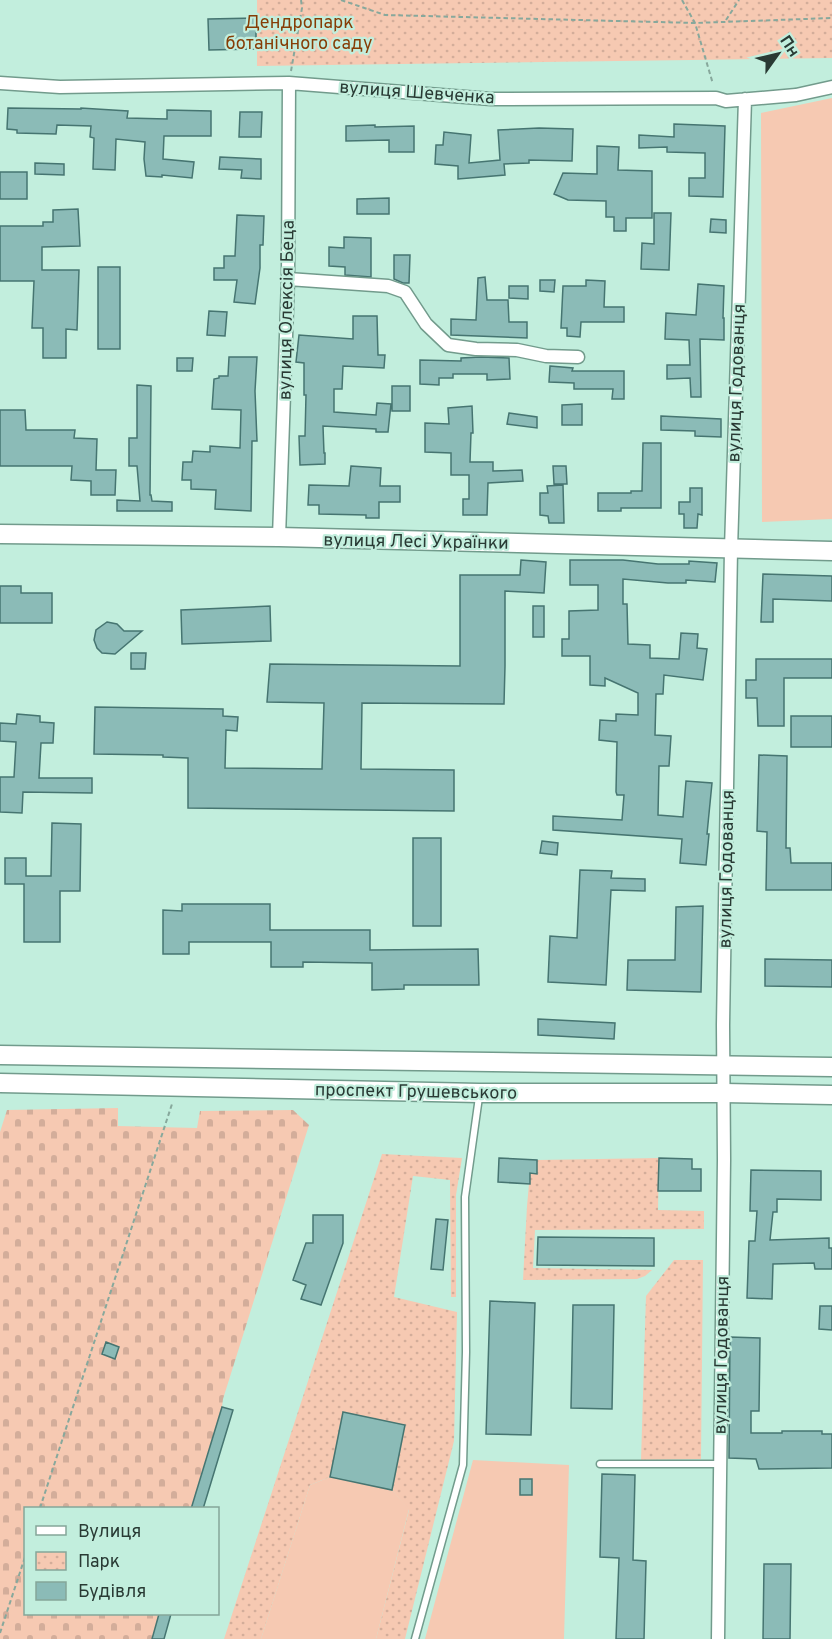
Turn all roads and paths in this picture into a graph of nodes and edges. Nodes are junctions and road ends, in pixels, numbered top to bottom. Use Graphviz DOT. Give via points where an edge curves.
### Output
graph roads {
  1 [pos="301,0"];
  2 [pos="341,0"];
  3 [pos="682,0"];
  4 [pos="739,0"];
  5 [pos="832,18"];
  6 [pos="695,22"];
  7 [pos="725,22"];
  8 [pos="0,83"];
  9 [pos="289,83"];
  10 [pos="832,87"];
  11 [pos="716,98"];
  12 [pos="745,99"];
  13 [pos="288,279"];
  14 [pos="578,357"];
  15 [pos="0,534"];
  16 [pos="279,537"];
  17 [pos="731,549"];
  18 [pos="832,551"];
  19 [pos="0,1055"];
  20 [pos="724,1066"];
  21 [pos="832,1067"];
  22 [pos="0,1083"];
  23 [pos="177,1087"];
  24 [pos="479,1093"];
  25 [pos="724,1093"];
  26 [pos="832,1095"];
  27 [pos="600,1464"];
  28 [pos="719,1464"];
  29 [pos="41,1507"];
  30 [pos="24,1560"];
  31 [pos="0,1633"];
  32 [pos="415,1639"];
  33 [pos="718,1639"];
  1 -- 9 [label="path"];
  2 -- 6 [label="path" via="385,15"];
  3 -- 6 [label="path"];
  4 -- 7 [label="path"];
  5 -- 7 [label="path"];
  6 -- 7 [label="path"];
  6 -- 11 [label="path"];
  8 -- 9 [label="street, вулиця Шевченка" via="60,87"];
  9 -- 11 [label="street, вулиця Шевченка" via="490,99"];
  9 -- 13 [label="street, вулиця Олексія Беца"];
  10 -- 12 [label="street, вулиця Шевченка" via="796,95"];
  11 -- 12 [label="street, вулиця Шевченка"];
  12 -- 17 [label="street, вулиця Годованця"];
  13 -- 14 [label="street" via="388,286 405,292 426,324 448,345"];
  13 -- 16 [label="street, вулиця Олексія Беца"];
  15 -- 16 [label="main road, вулиця Лесі Українки"];
  16 -- 17 [label="main road, вулиця Лесі Українки"];
  17 -- 18 [label="main road, вулиця Лесі Українки"];
  17 -- 20 [label="street, вулиця Годованця"];
  19 -- 20 [label="main road, проспект Грушевського"];
  20 -- 21 [label="main road, проспект Грушевського"];
  20 -- 25 [label="street, вулиця Годованця"];
  22 -- 23 [label="main road, проспект Грушевського"];
  23 -- 24 [label="main road, проспект Грушевського"];
  23 -- 29 [label="path"];
  24 -- 25 [label="main road, проспект Грушевського"];
  24 -- 32 [label="lane" via="465,1197 463,1465"];
  25 -- 26 [label="main road, проспект Грушевського"];
  25 -- 28 [label="street, вулиця Годованця"];
  27 -- 28 [label="lane"];
  28 -- 33 [label="street, вулиця Годованця"];
  30 -- 31 [label="path"];
}
